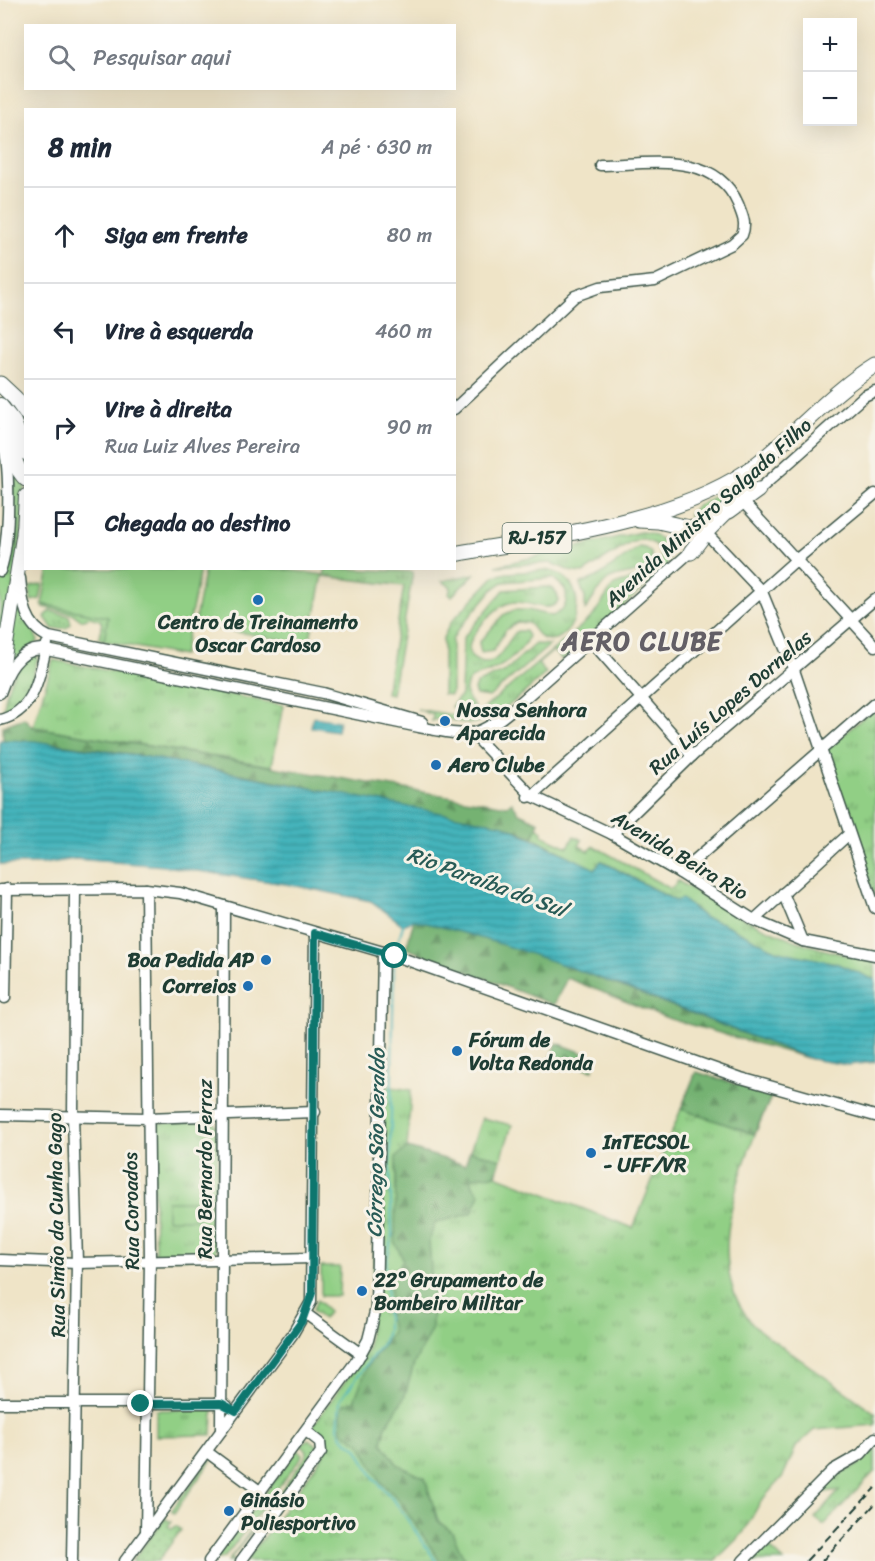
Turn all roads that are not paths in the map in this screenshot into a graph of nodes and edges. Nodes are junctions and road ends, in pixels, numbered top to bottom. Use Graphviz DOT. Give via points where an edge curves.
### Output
graph roads {
  1 [pos="600,165"];
  2 [pos="875,365"];
  3 [pos="0,384"];
  4 [pos="874,392"];
  5 [pos="0,405"];
  6 [pos="456,408"];
  7 [pos="24,410"];
  8 [pos="0,417"];
  9 [pos="0,435"];
  10 [pos="24,448"];
  11 [pos="3,470"];
  12 [pos="748,470"];
  13 [pos="24,478"];
  14 [pos="758,490"];
  15 [pos="694,500"];
  16 [pos="872,501"];
  17 [pos="744,503"];
  18 [pos="726,513"];
  19 [pos="619,521"];
  20 [pos="702,532"];
  21 [pos="24,536"];
  22 [pos="691,552"];
  23 [pos="456,554"];
  24 [pos="797,559"];
  25 [pos="20,561"];
  26 [pos="0,572"];
  27 [pos="762,592"];
  28 [pos="875,599"];
  29 [pos="852,620"];
  30 [pos="49,637"];
  31 [pos="591,641"];
  32 [pos="875,645"];
  33 [pos="46,649"];
  34 [pos="794,670"];
  35 [pos="0,682"];
  36 [pos="0,693"];
  37 [pos="640,698"];
  38 [pos="875,703"];
  39 [pos="0,720"];
  40 [pos="479,733"];
  41 [pos="821,752"];
  42 [pos="692,756"];
  43 [pos="528,796"];
  44 [pos="612,834"];
  45 [pos="849,834"];
  46 [pos="680,873"];
  47 [pos="4,889"];
  48 [pos="75,889"];
  49 [pos="146,889"];
  50 [pos="783,893"];
  51 [pos="224,907"];
  52 [pos="875,908"];
  53 [pos="754,920"];
  54 [pos="315,933"];
  55 [pos="803,941"];
  56 [pos="387,953"];
  57 [pos="875,955"];
  58 [pos="5,998"];
  59 [pos="315,1112"];
  60 [pos="0,1114"];
  61 [pos="223,1114"];
  62 [pos="73,1115"];
  63 [pos="875,1116"];
  64 [pos="147,1118"];
  65 [pos="312,1258"];
  66 [pos="0,1260"];
  67 [pos="150,1260"];
  68 [pos="224,1260"];
  69 [pos="77,1263"];
  70 [pos="306,1314"];
  71 [pos="361,1354"];
  72 [pos="147,1403"];
  73 [pos="221,1403"];
  74 [pos="0,1404"];
  75 [pos="74,1404"];
  76 [pos="236,1411"];
  77 [pos="221,1431"];
  78 [pos="306,1431"];
  79 [pos="875,1438"];
  80 [pos="207,1452"];
  81 [pos="261,1492"];
  82 [pos="146,1533"];
  83 [pos="210,1560"];
  84 [pos="72,1561"];
  85 [pos="125,1561"];
  86 [pos="241,1561"];
  87 [pos="743,1561"];
  1 -- 6 [label="street" via="672,164 714,173 734,194 744,218 742,235 732,244 655,281 600,287 575,296"];
  2 -- 12 [label="highway, RJ-157" via="829,398"];
  3 -- 7 [label="highway"];
  4 -- 14 [label="street, Avenida Ministro Salgado Filho" via="858,401"];
  5 -- 10 [label="main road" via="14,422"];
  8 -- 13 [label="highway" via="9,431 16,469"];
  9 -- 11 [label="street" via="5,448"];
  11 -- 26 [label="street" via="8,543"];
  12 -- 15 [label="highway, RJ-157"];
  12 -- 18 [label="highway"];
  14 -- 17 [label="street, Avenida Ministro Salgado Filho"];
  14 -- 18 [label="highway"];
  15 -- 19 [label="highway, RJ-157"];
  15 -- 20 [label="highway" via="685,514"];
  16 -- 24 [label="street"];
  17 -- 20 [label="street, Avenida Ministro Salgado Filho"];
  17 -- 24 [label="street"];
  18 -- 20 [label="highway"];
  19 -- 20 [label="highway" via="658,520"];
  19 -- 23 [label="highway, RJ-157"];
  20 -- 22 [label="highway"];
  20 -- 27 [label="street"];
  21 -- 25 [label="main road"];
  22 -- 31 [label="street, Avenida Ministro Salgado Filho"];
  24 -- 27 [label="street"];
  24 -- 29 [label="street"];
  25 -- 30 [label="street" via="24,607 35,627"];
  25 -- 35 [label="main road"];
  27 -- 34 [label="street"];
  27 -- 37 [label="street"];
  28 -- 29 [label="street, Rua Luís Lopes Dornelas"];
  29 -- 32 [label="street"];
  29 -- 34 [label="street, Rua Luís Lopes Dornelas"];
  30 -- 33 [label="street"];
  30 -- 40 [label="street" via="324,693 436,726"];
  31 -- 37 [label="street"];
  31 -- 40 [label="street, Avenida Ministro Salgado Filho"];
  33 -- 36 [label="street" via="20,658 9,671"];
  33 -- 39 [label="street" via="27,704 18,713"];
  33 -- 40 [label="street" via="419,728"];
  34 -- 41 [label="street"];
  34 -- 42 [label="street, Rua Luís Lopes Dornelas"];
  37 -- 42 [label="street"];
  37 -- 43 [label="street"];
  38 -- 41 [label="street"];
  40 -- 43 [label="street, Avenida Beira Rio"];
  41 -- 45 [label="street"];
  41 -- 46 [label="street"];
  42 -- 44 [label="street, Rua Luís Lopes Dornelas"];
  43 -- 44 [label="street, Avenida Beira Rio"];
  44 -- 46 [label="street, Avenida Beira Rio"];
  45 -- 50 [label="street"];
  45 -- 52 [label="street"];
  46 -- 53 [label="street, Avenida Beira Rio"];
  47 -- 48 [label="street"];
  47 -- 58 [label="street"];
  48 -- 49 [label="street"];
  48 -- 62 [label="street, Rua Simão da Cunha Gago"];
  49 -- 51 [label="street" via="180,893"];
  49 -- 64 [label="street, Rua Coroados"];
  50 -- 53 [label="street"];
  50 -- 55 [label="street"];
  51 -- 54 [label="street"];
  51 -- 61 [label="street, Rua Bernardo Ferraz"];
  53 -- 55 [label="street, Avenida Beira Rio"];
  54 -- 56 [label="street"];
  54 -- 59 [label="street"];
  55 -- 57 [label="street, Avenida Beira Rio"];
  56 -- 63 [label="street" via="741,1078"];
  56 -- 71 [label="street" via="376,1308"];
  59 -- 61 [label="street"];
  59 -- 65 [label="street"];
  60 -- 62 [label="street"];
  61 -- 64 [label="street"];
  61 -- 68 [label="street, Rua Bernardo Ferraz"];
  62 -- 64 [label="street"];
  62 -- 69 [label="street, Rua Simão da Cunha Gago"];
  64 -- 67 [label="street, Rua Coroados"];
  65 -- 68 [label="street"];
  65 -- 70 [label="street" via="312,1297"];
  66 -- 69 [label="street"];
  67 -- 68 [label="street"];
  67 -- 69 [label="street"];
  67 -- 72 [label="street, Rua Coroados"];
  68 -- 73 [label="street, Rua Bernardo Ferraz"];
  69 -- 75 [label="street, Rua Simão da Cunha Gago"];
  70 -- 71 [label="street"];
  70 -- 76 [label="street"];
  71 -- 78 [label="street"];
  72 -- 73 [label="street"];
  72 -- 75 [label="street"];
  72 -- 82 [label="street, Rua Coroados"];
  73 -- 76 [label="street"];
  73 -- 77 [label="street, Rua Bernardo Ferraz"];
  74 -- 75 [label="street"];
  75 -- 84 [label="street, Rua Simão da Cunha Gago"];
  76 -- 77 [label="street"];
  77 -- 80 [label="street"];
  78 -- 81 [label="street"];
  78 -- 86 [label="street" via="320,1442 321,1452"];
  79 -- 87 [label="street" via="861,1454 833,1470"];
  80 -- 81 [label="street"];
  80 -- 82 [label="street"];
  81 -- 83 [label="street"];
  82 -- 85 [label="street"];
}
